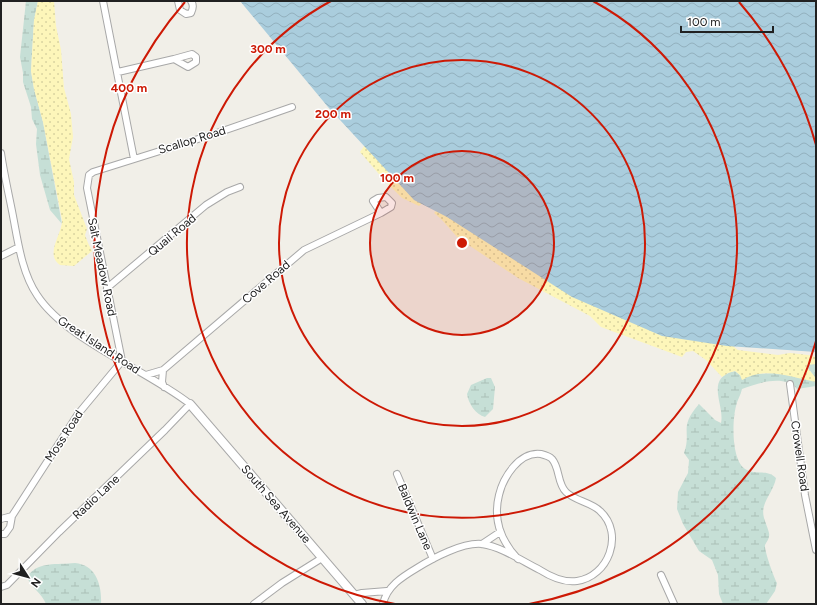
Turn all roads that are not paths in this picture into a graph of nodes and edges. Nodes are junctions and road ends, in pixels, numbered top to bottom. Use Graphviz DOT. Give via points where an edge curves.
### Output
graph roads {
  1 [pos="104,1"];
  2 [pos="178,1"];
  3 [pos="191,1"];
  4 [pos="174,59"];
  5 [pos="118,72"];
  6 [pos="292,107"];
  7 [pos="1,153"];
  8 [pos="134,158"];
  9 [pos="2,162"];
  10 [pos="91,173"];
  11 [pos="240,187"];
  12 [pos="381,213"];
  13 [pos="19,247"];
  14 [pos="1,256"];
  15 [pos="107,288"];
  16 [pos="122,361"];
  17 [pos="163,370"];
  18 [pos="146,375"];
  19 [pos="790,384"];
  20 [pos="164,387"];
  21 [pos="190,404"];
  22 [pos="397,474"];
  23 [pos="12,516"];
  24 [pos="1,519"];
  25 [pos="500,532"];
  26 [pos="1,534"];
  27 [pos="482,544"];
  28 [pos="816,550"];
  29 [pos="322,558"];
  30 [pos="433,559"];
  31 [pos="518,559"];
  32 [pos="661,575"];
  33 [pos="1,587"];
  34 [pos="387,591"];
  35 [pos="354,595"];
  36 [pos="254,604"];
  37 [pos="362,604"];
  38 [pos="383,604"];
  39 [pos="674,604"];
  1 -- 5 [label="street"];
  2 -- 3 [label="street" via="180,10 186,14 191,13"];
  4 -- 5 [label="street"];
  5 -- 8 [label="street"];
  6 -- 8 [label="street, Scallop Road"];
  7 -- 9 [label="street, Great Island Road"];
  8 -- 10 [label="street, Scallop Road"];
  9 -- 13 [label="street, Great Island Road"];
  10 -- 15 [label="street, Salt Meadow Road" via="86,188"];
  11 -- 15 [label="street, Quail Road" via="206,205"];
  12 -- 17 [label="street, Cove Road" via="304,250"];
  13 -- 14 [label="street"];
  13 -- 16 [label="street, Great Island Road" via="31,285 48,310 76,332"];
  15 -- 16 [label="street, Salt Meadow Road"];
  16 -- 18 [label="street, Great Island Road"];
  16 -- 23 [label="street, Moss Road" via="78,414"];
  17 -- 18 [label="street, Cove Road"];
  17 -- 20 [label="street"];
  18 -- 20 [label="street, Great Island Road"];
  19 -- 28 [label="street, Crowell Road" via="805,495"];
  20 -- 21 [label="street, Great Island Road"];
  21 -- 29 [label="street, South Sea Avenue"];
  21 -- 33 [label="street, Radio Lane" via="7,585"];
  22 -- 30 [label="street, Baldwin Lane"];
  23 -- 24 [label="street"];
  23 -- 26 [label="street, Moss Road" via="8,532"];
  25 -- 27 [label="street"];
  25 -- 31 [label="street"];
  25 -- 31 [label="street" via="497,510 505,479 521,459 539,454 551,458 566,492 600,511 610,529 612,544 604,564 593,575 578,581 559,579"];
  27 -- 30 [label="street" via="468,545"];
  27 -- 31 [label="street"];
  29 -- 35 [label="street, South Sea Avenue"];
  29 -- 36 [label="street"];
  30 -- 34 [label="street" via="403,577"];
  32 -- 39 [label="street"];
  34 -- 35 [label="street"];
  34 -- 38 [label="street"];
  35 -- 37 [label="street, South Sea Avenue"];
}
